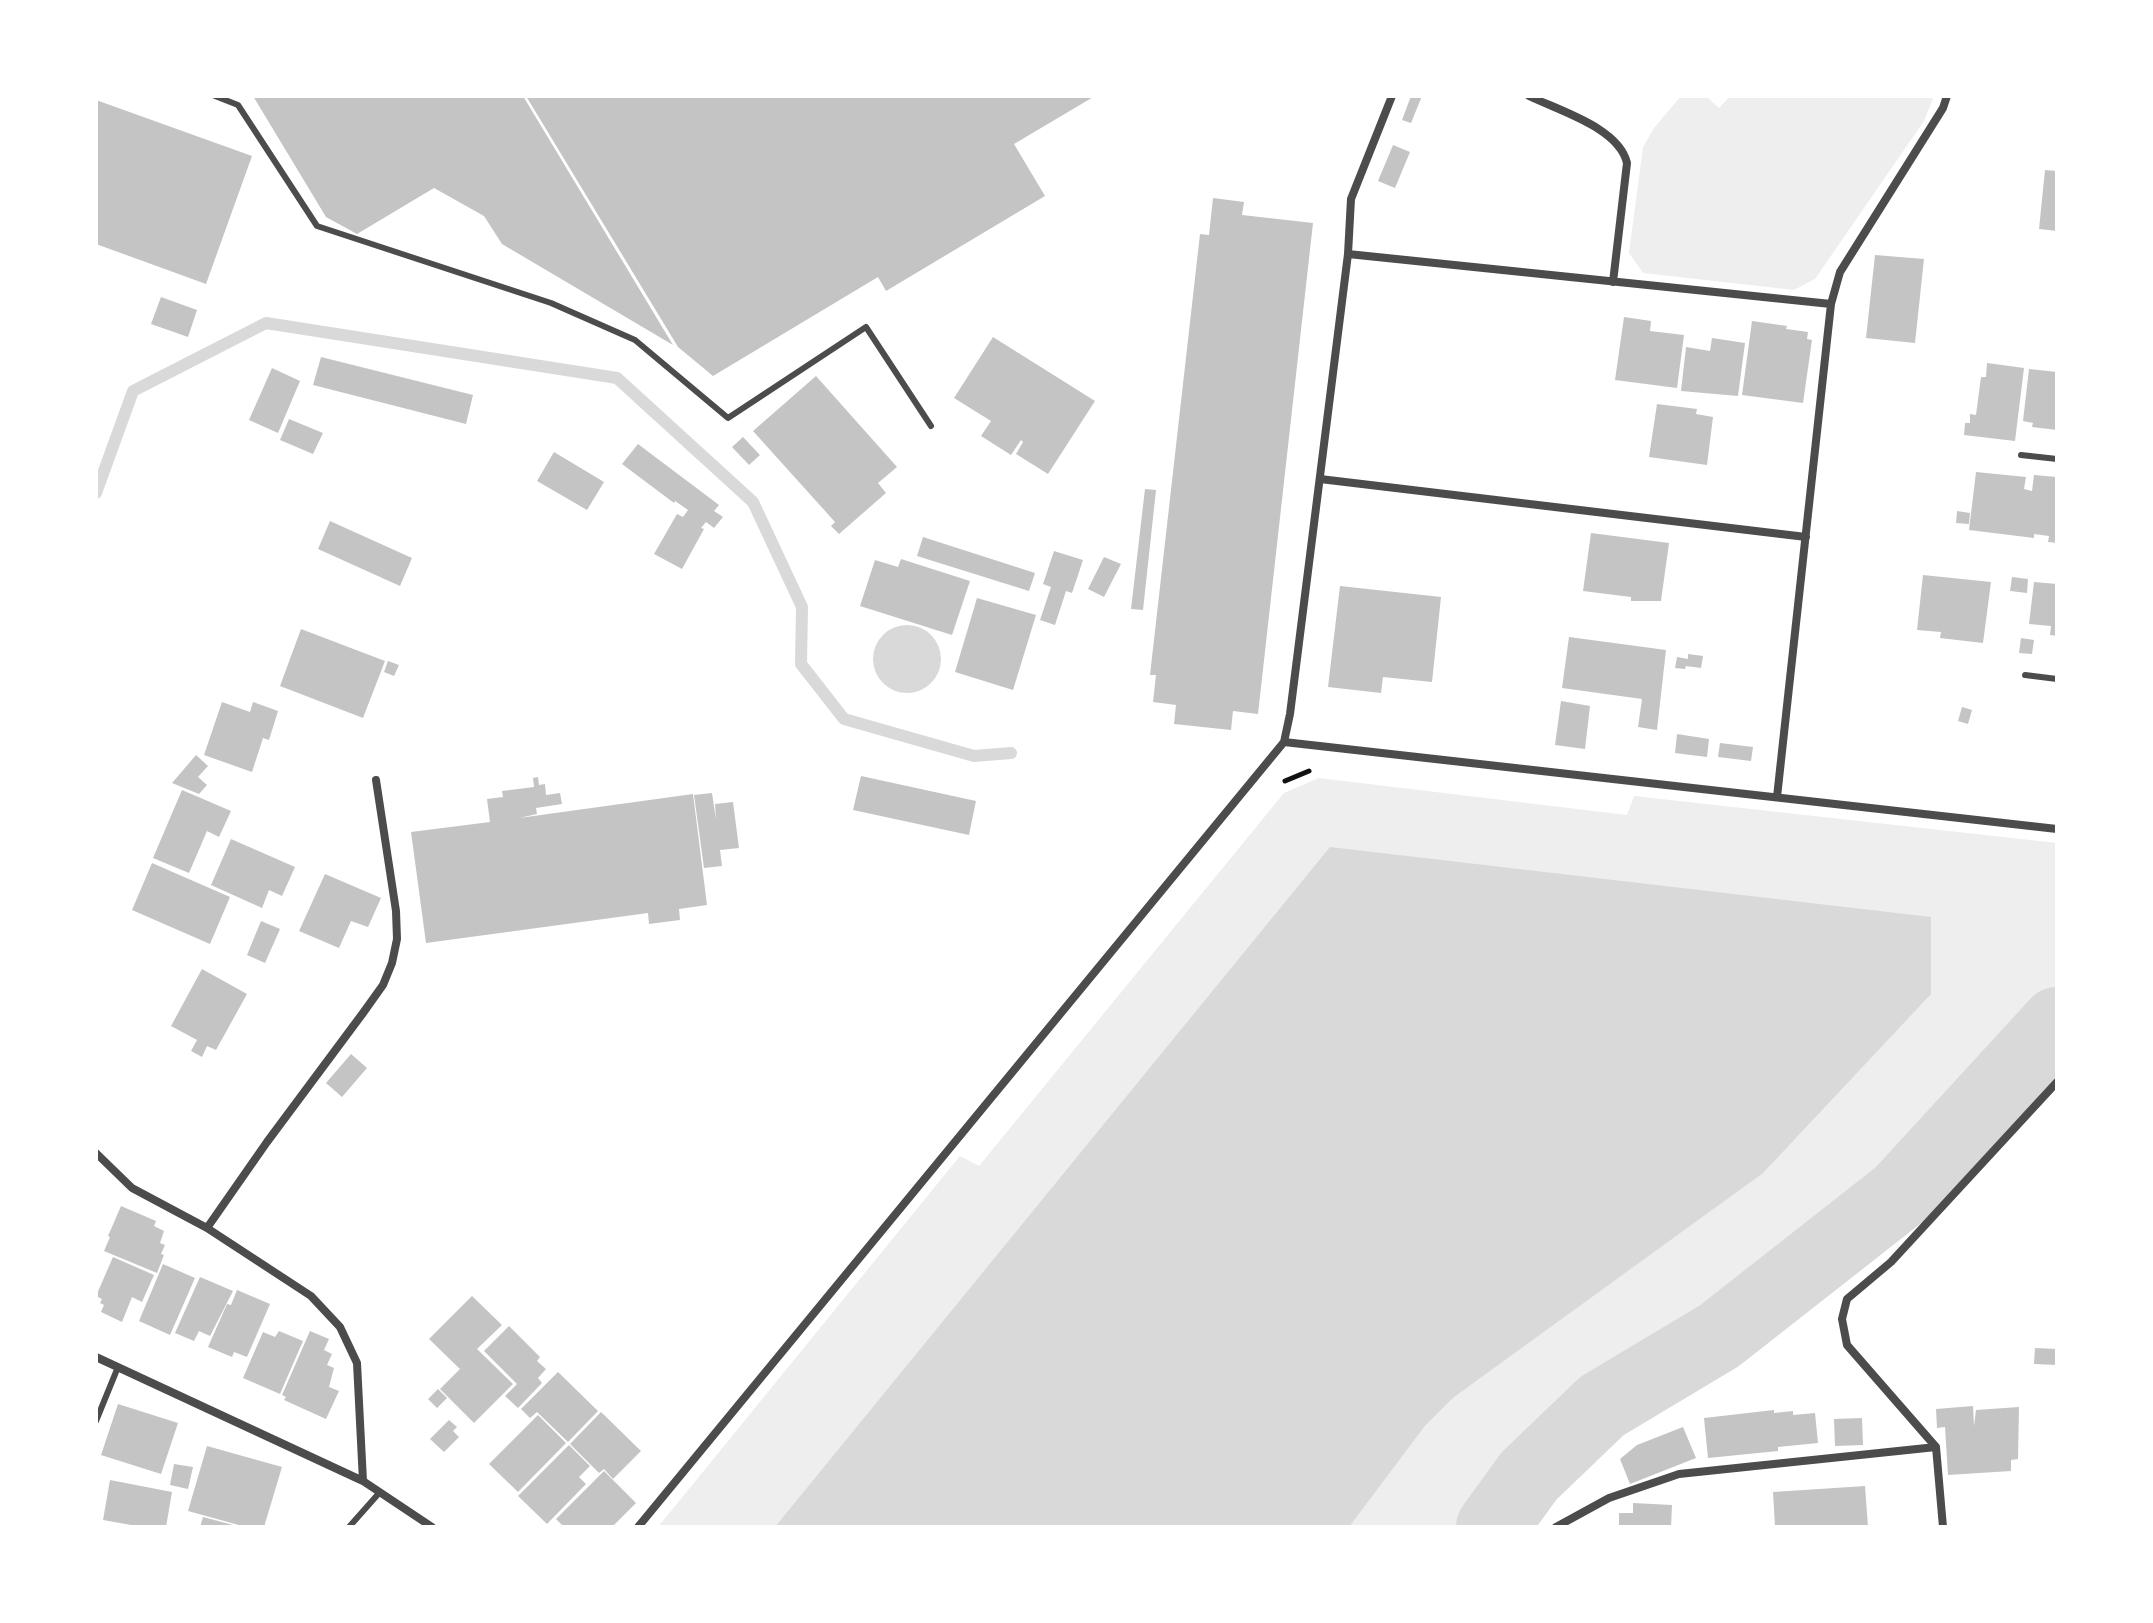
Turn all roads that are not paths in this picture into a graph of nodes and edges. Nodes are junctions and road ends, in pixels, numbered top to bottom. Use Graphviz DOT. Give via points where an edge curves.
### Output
graph roads {
  1 [pos="215,96"];
  2 [pos="1392,96"];
  3 [pos="1529,96"];
  4 [pos="1947,96"];
  5 [pos="1348,254"];
  6 [pos="1613,282"];
  7 [pos="1831,304"];
  8 [pos="931,426"];
  9 [pos="2021,455"];
  10 [pos="2057,459"];
  11 [pos="1320,479"];
  12 [pos="1806,537"];
  13 [pos="2025,675"];
  14 [pos="2057,679"];
  15 [pos="1284,742"];
  16 [pos="376,780"];
  17 [pos="1777,797"];
  18 [pos="2057,829"];
  19 [pos="2057,1082"];
  20 [pos="96,1153"];
  21 [pos="207,1228"];
  22 [pos="96,1357"];
  23 [pos="118,1367"];
  24 [pos="96,1421"];
  25 [pos="1936,1447"];
  26 [pos="363,1481"];
  27 [pos="380,1492"];
  28 [pos="349,1527"];
  29 [pos="432,1527"];
  30 [pos="638,1527"];
  31 [pos="1556,1527"];
  32 [pos="1943,1527"];
  1 -- 8 [label="lane" via="238,105 317,226 551,303 635,340 728,418 866,327"];
  2 -- 5 [label="street" via="1351,199"];
  3 -- 6 [label="street" via="1608,134 1624,153"];
  4 -- 7 [label="street" via="1840,272"];
  5 -- 6 [label="street"];
  5 -- 11 [label="street"];
  6 -- 7 [label="street"];
  7 -- 12 [label="street"];
  9 -- 10 [label="lane"];
  11 -- 12 [label="street"];
  11 -- 15 [label="street"];
  12 -- 17 [label="street"];
  13 -- 14 [label="lane"];
  15 -- 17 [label="street"];
  15 -- 30 [label="street"];
  16 -- 21 [label="street" via="396,911 392,963 383,985"];
  17 -- 18 [label="street"];
  19 -- 25 [label="street" via="1891,1262 1847,1299 1842,1319 1847,1345"];
  20 -- 21 [label="street" via="132,1188"];
  21 -- 26 [label="street" via="311,1296 340,1327 357,1363"];
  22 -- 23 [label="street"];
  23 -- 24 [label="lane"];
  23 -- 26 [label="street"];
  25 -- 31 [label="street" via="1679,1474 1609,1498"];
  25 -- 32 [label="street"];
  26 -- 27 [label="street"];
  27 -- 28 [label="lane"];
  27 -- 29 [label="street"];
}
